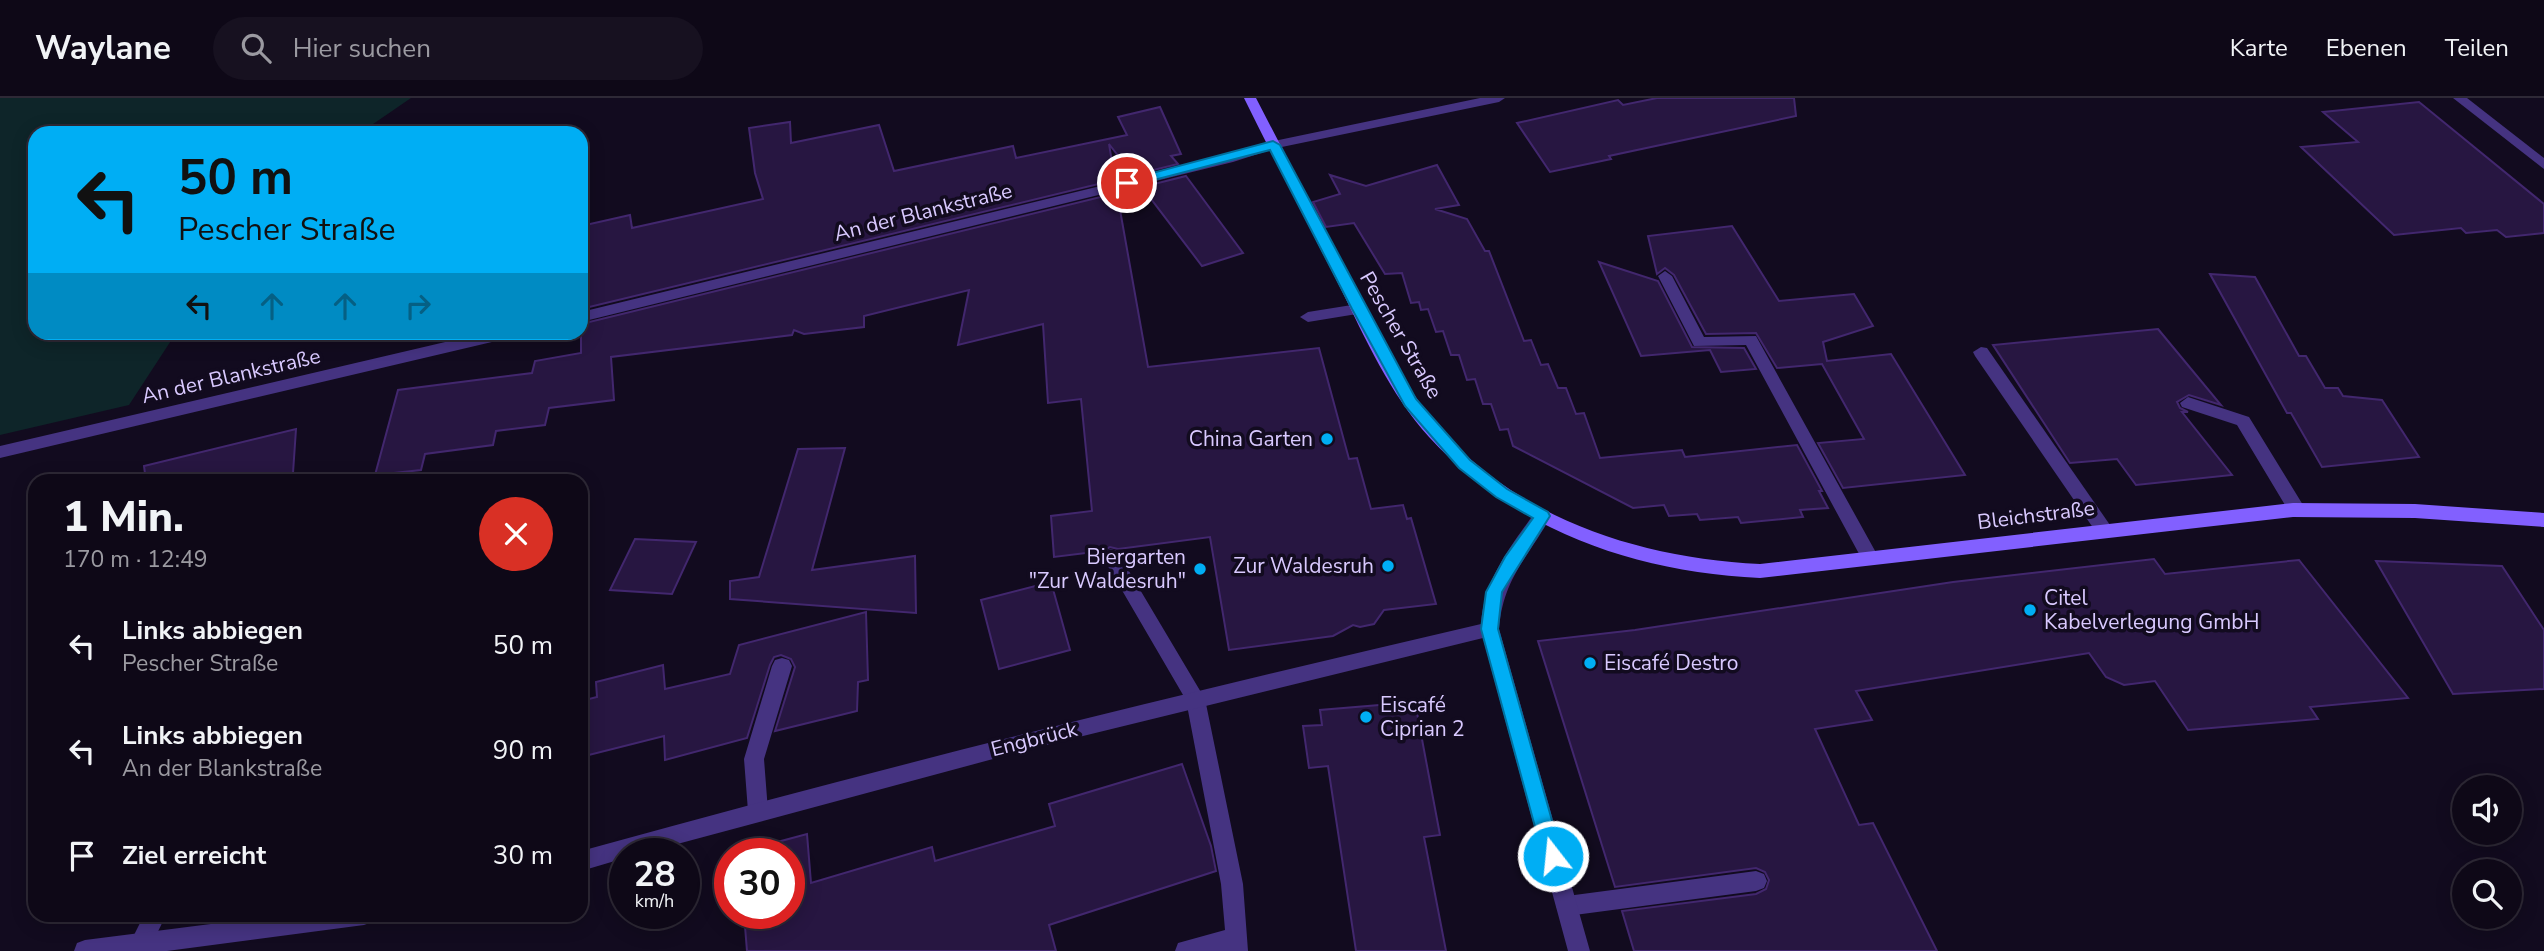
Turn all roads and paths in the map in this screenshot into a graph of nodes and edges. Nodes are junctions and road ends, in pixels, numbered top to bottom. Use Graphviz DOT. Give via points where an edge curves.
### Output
graph roads {
  1 [pos="1250,98"];
  2 [pos="1499,98"];
  3 [pos="2459,98"];
  4 [pos="1273,145"];
  5 [pos="2544,164"];
  6 [pos="1665,276"];
  7 [pos="1359,309"];
  8 [pos="588,315"];
  9 [pos="1308,317"];
  10 [pos="479,340"];
  11 [pos="1981,352"];
  12 [pos="2188,402"];
  13 [pos="0,452"];
  14 [pos="2297,510"];
  15 [pos="1542,516"];
  16 [pos="2544,520"];
  17 [pos="2104,530"];
  18 [pos="1111,556"];
  19 [pos="1870,558"];
  20 [pos="1490,629"];
  21 [pos="782,666"];
  22 [pos="1195,699"];
  23 [pos="758,811"];
  24 [pos="588,860"];
  25 [pos="1756,881"];
  26 [pos="1567,906"];
  27 [pos="152,922"];
  28 [pos="308,922"];
  29 [pos="141,943"];
  30 [pos="1237,944"];
  31 [pos="85,951"];
  32 [pos="1186,951"];
  33 [pos="1579,951"];
  1 -- 4 [label="main road, Pescher Straße"];
  2 -- 4 [label="street, An der Blankstraße"];
  3 -- 5 [label="street"];
  4 -- 7 [label="main road, Pescher Straße"];
  4 -- 8 [label="street, An der Blankstraße"];
  6 -- 19 [label="street" via="1699,342 1751,340"];
  7 -- 9 [label="street"];
  7 -- 15 [label="main road, Pescher Straße" via="1411,402 1435,433 1482,479"];
  10 -- 13 [label="street, An der Blankstraße"];
  11 -- 17 [label="street"];
  12 -- 14 [label="street" via="2243,421"];
  14 -- 16 [label="main road, Bleichstraße" via="2414,510"];
  14 -- 17 [label="main road, Bleichstraße"];
  15 -- 19 [label="main road, Bleichstraße" via="1657,559 1720,569 1760,571"];
  15 -- 20 [label="street" via="1494,592"];
  17 -- 19 [label="main road, Bleichstraße"];
  18 -- 22 [label="street"];
  20 -- 22 [label="street, Engbrück"];
  20 -- 26 [label="street"];
  21 -- 23 [label="street" via="754,760"];
  22 -- 23 [label="street, Engbrück"];
  22 -- 30 [label="street" via="1232,884"];
  23 -- 24 [label="street, Engbrück"];
  25 -- 26 [label="street"];
  26 -- 33 [label="street"];
  27 -- 29 [label="street"];
  28 -- 29 [label="street"];
  29 -- 31 [label="street"];
  30 -- 32 [label="street"];
}
